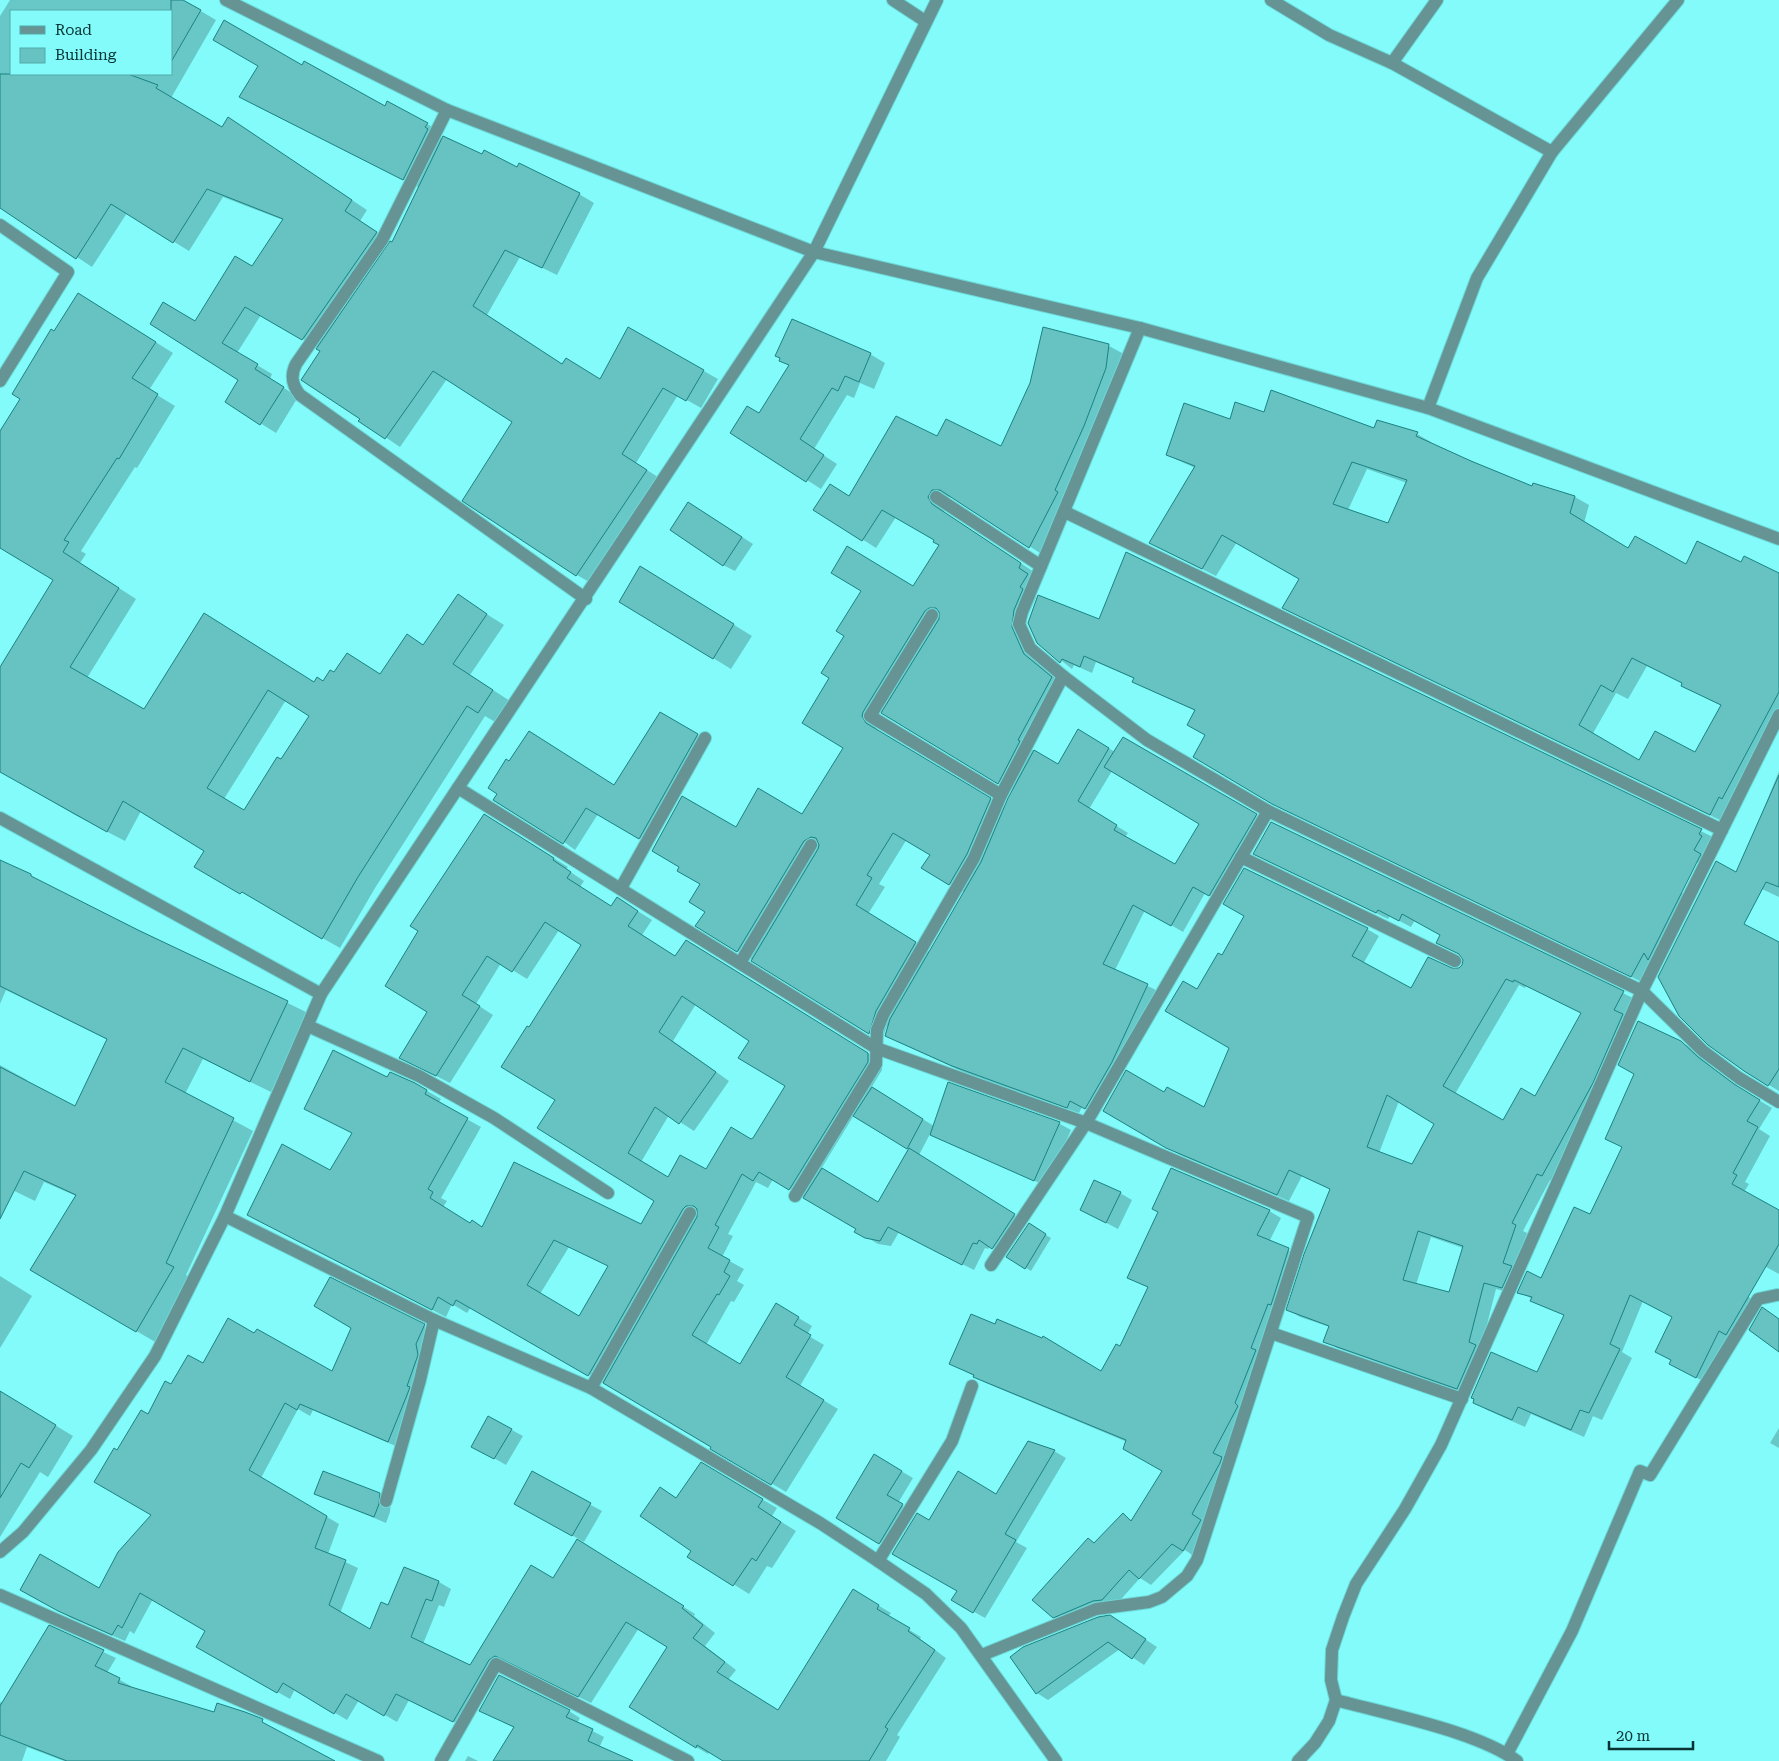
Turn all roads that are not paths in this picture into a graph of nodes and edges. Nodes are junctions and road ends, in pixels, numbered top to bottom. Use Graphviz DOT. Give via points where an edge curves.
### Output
graph roads {
  1 [pos="226,0"];
  2 [pos="894,0"];
  3 [pos="937,0"];
  4 [pos="1271,0"];
  5 [pos="1437,0"];
  6 [pos="1678,0"];
  7 [pos="925,21"];
  8 [pos="1392,63"];
  9 [pos="447,110"];
  10 [pos="1552,152"];
  11 [pos="0,225"];
  12 [pos="814,252"];
  13 [pos="1140,328"];
  14 [pos="0,382"];
  15 [pos="1428,408"];
  16 [pos="936,497"];
  17 [pos="1065,512"];
  18 [pos="1779,538"];
  19 [pos="1041,566"];
  20 [pos="586,599"];
  21 [pos="932,615"];
  22 [pos="1062,676"];
  23 [pos="1779,715"];
  24 [pos="705,738"];
  25 [pos="458,788"];
  26 [pos="1001,795"];
  27 [pos="1268,810"];
  28 [pos="0,818"];
  29 [pos="1722,830"];
  30 [pos="811,845"];
  31 [pos="1241,857"];
  32 [pos="621,888"];
  33 [pos="1455,961"];
  34 [pos="740,963"];
  35 [pos="1642,990"];
  36 [pos="321,994"];
  37 [pos="308,1026"];
  38 [pos="876,1048"];
  39 [pos="1779,1102"];
  40 [pos="1086,1123"];
  41 [pos="608,1193"];
  42 [pos="795,1196"];
  43 [pos="690,1213"];
  44 [pos="225,1216"];
  45 [pos="991,1265"];
  46 [pos="1778,1294"];
  47 [pos="434,1320"];
  48 [pos="1272,1333"];
  49 [pos="972,1386"];
  50 [pos="591,1388"];
  51 [pos="1462,1399"];
  52 [pos="386,1501"];
  53 [pos="0,1552"];
  54 [pos="878,1561"];
  55 [pos="0,1595"];
  56 [pos="982,1654"];
  57 [pos="1336,1700"];
  58 [pos="1512,1758"];
  59 [pos="378,1761"];
  60 [pos="441,1761"];
  61 [pos="688,1761"];
  62 [pos="1056,1761"];
  63 [pos="1298,1761"];
  1 -- 9 [label="street"];
  2 -- 7 [label="street"];
  3 -- 7 [label="street"];
  4 -- 8 [label="street" via="1329,35"];
  5 -- 8 [label="street"];
  6 -- 10 [label="street"];
  7 -- 12 [label="street"];
  8 -- 10 [label="street"];
  9 -- 12 [label="street"];
  9 -- 20 [label="street" via="382,240 296,364 292,381 300,395"];
  10 -- 15 [label="street" via="1476,278"];
  11 -- 14 [label="street" via="68,272"];
  12 -- 13 [label="street"];
  12 -- 20 [label="street"];
  13 -- 15 [label="street"];
  13 -- 17 [label="street"];
  15 -- 18 [label="street"];
  16 -- 19 [label="street"];
  17 -- 19 [label="street"];
  17 -- 29 [label="street"];
  19 -- 22 [label="street" via="1019,624 1030,648"];
  20 -- 25 [label="street"];
  21 -- 26 [label="street" via="870,716"];
  22 -- 26 [label="street"];
  22 -- 27 [label="street" via="1147,740"];
  23 -- 29 [label="street"];
  24 -- 32 [label="street"];
  25 -- 32 [label="street"];
  25 -- 36 [label="street"];
  26 -- 38 [label="street" via="974,858 883,1016 877,1030"];
  27 -- 31 [label="street"];
  27 -- 35 [label="street"];
  28 -- 36 [label="street"];
  29 -- 35 [label="street"];
  30 -- 34 [label="street"];
  31 -- 33 [label="street"];
  31 -- 40 [label="street"];
  32 -- 34 [label="street"];
  34 -- 38 [label="street"];
  35 -- 39 [label="street" via="1704,1051"];
  35 -- 51 [label="street"];
  36 -- 37 [label="street"];
  37 -- 41 [label="street" via="419,1076 494,1118"];
  37 -- 44 [label="street"];
  38 -- 40 [label="street"];
  38 -- 42 [label="street" via="876,1064"];
  40 -- 45 [label="street"];
  40 -- 48 [label="street" via="1308,1217"];
  43 -- 50 [label="street"];
  44 -- 47 [label="street"];
  44 -- 53 [label="street" via="149,1364 91,1450 23,1532"];
  46 -- 58 [label="street" via="1758,1299 1650,1475 1640,1471 1572,1631"];
  47 -- 50 [label="street"];
  47 -- 52 [label="street"];
  48 -- 51 [label="street"];
  48 -- 56 [label="street" via="1197,1560 1187,1576 1174,1589 1149,1602 1096,1609"];
  49 -- 54 [label="street" via="952,1441"];
  50 -- 54 [label="street" via="820,1523"];
  51 -- 57 [label="street" via="1442,1445 1356,1584 1342,1617 1332,1650 1331,1680"];
  54 -- 56 [label="street" via="926,1594"];
  55 -- 59 [label="street"];
  56 -- 62 [label="street"];
  57 -- 58 [label="street" via="1470,1738"];
  57 -- 63 [label="street" via="1329,1721"];
  60 -- 61 [label="street" via="496,1664"];
}
